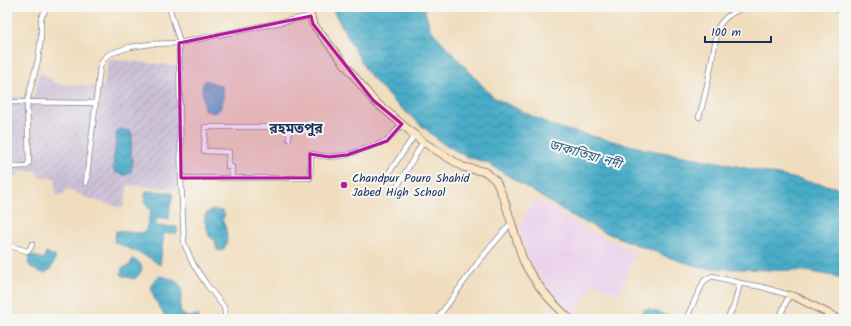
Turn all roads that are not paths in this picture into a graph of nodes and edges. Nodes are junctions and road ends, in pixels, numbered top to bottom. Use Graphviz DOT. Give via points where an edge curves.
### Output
graph roads {
  1 [pos="47,7"];
  2 [pos="169,7"];
  3 [pos="308,7"];
  4 [pos="744,7"];
  5 [pos="836,7"];
  6 [pos="844,11"];
  7 [pos="311,16"];
  8 [pos="179,43"];
  9 [pos="7,102"];
  10 [pos="27,102"];
  11 [pos="96,103"];
  12 [pos="699,117"];
  13 [pos="402,124"];
  14 [pos="414,136"];
  15 [pos="289,139"];
  16 [pos="423,142"];
  17 [pos="7,167"];
  18 [pos="388,174"];
  19 [pos="181,178"];
  20 [pos="232,178"];
  21 [pos="86,183"];
  22 [pos="397,187"];
  23 [pos="511,223"];
  24 [pos="32,244"];
  25 [pos="7,245"];
  26 [pos="740,283"];
  27 [pos="789,295"];
  28 [pos="566,318"];
  29 [pos="226,319"];
  30 [pos="437,319"];
  31 [pos="686,319"];
  32 [pos="727,319"];
  33 [pos="779,319"];
  34 [pos="839,319"];
  1 -- 10 [label="street" via="41,18 38,60"];
  2 -- 8 [label="street"];
  3 -- 7 [label="main road"];
  4 -- 12 [label="street" via="730,14 718,28 706,96"];
  5 -- 6 [label="main road"];
  7 -- 8 [label="street"];
  7 -- 13 [label="main road" via="313,24 373,100"];
  8 -- 11 [label="street" via="130,47 106,56 100,67"];
  8 -- 19 [label="street"];
  9 -- 10 [label="street"];
  10 -- 11 [label="street"];
  10 -- 17 [label="street" via="28,166"];
  11 -- 21 [label="street"];
  13 -- 14 [label="main road"];
  13 -- 20 [label="street" via="387,141 347,155 329,157 311,154 310,178"];
  14 -- 16 [label="main road"];
  14 -- 18 [label="street"];
  15 -- 20 [label="street" via="289,128 281,126 205,127 204,151 229,152 228,167 232,167"];
  16 -- 22 [label="street"];
  16 -- 23 [label="main road" via="463,166 492,176 504,199"];
  19 -- 20 [label="street"];
  19 -- 29 [label="street" via="184,243 193,264 224,307"];
  23 -- 28 [label="main road" via="527,269"];
  23 -- 30 [label="street" via="479,261"];
  24 -- 25 [label="street" via="27,251"];
  26 -- 27 [label="street" via="762,286"];
  26 -- 31 [label="street" via="712,276 704,281"];
  26 -- 32 [label="street" via="734,306"];
  27 -- 33 [label="street"];
  27 -- 34 [label="main road"];
}
